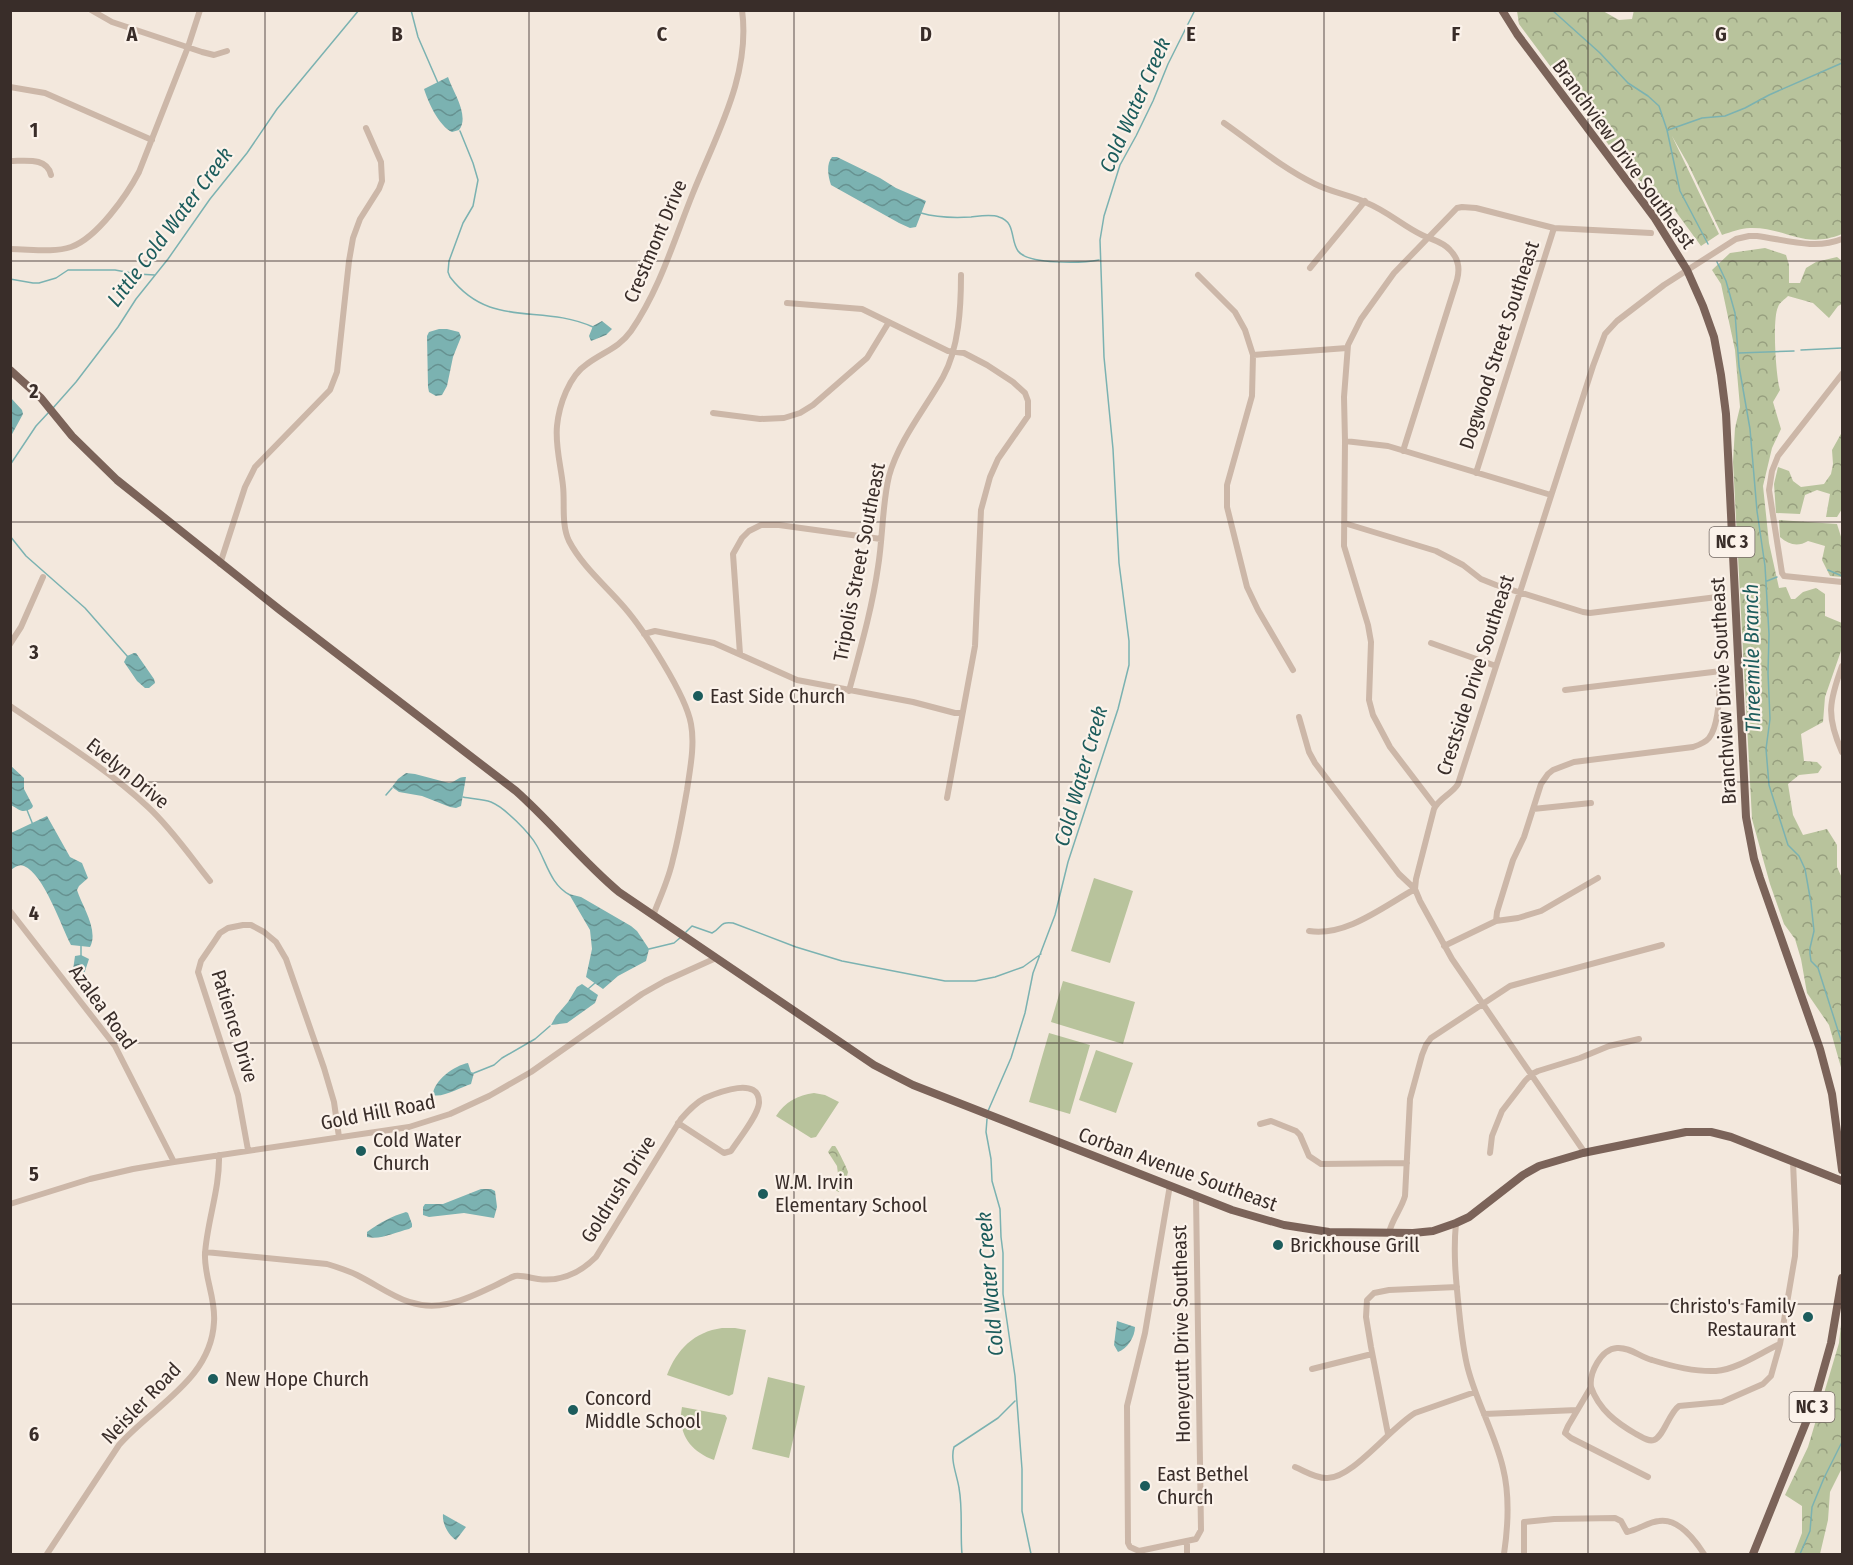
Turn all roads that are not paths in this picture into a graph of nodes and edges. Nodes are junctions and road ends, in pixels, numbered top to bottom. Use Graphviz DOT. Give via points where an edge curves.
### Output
graph roads {
  1 [pos="91,10"];
  2 [pos="200,10"];
  3 [pos="742,10"];
  4 [pos="1502,10"];
  5 [pos="188,47"];
  6 [pos="226,51"];
  7 [pos="10,87"];
  8 [pos="1224,123"];
  9 [pos="366,128"];
  10 [pos="152,140"];
  11 [pos="10,161"];
  12 [pos="51,175"];
  13 [pos="1365,201"];
  14 [pos="1554,228"];
  15 [pos="1651,233"];
  16 [pos="1430,238"];
  17 [pos="1842,239"];
  18 [pos="10,249"];
  19 [pos="1310,268"];
  20 [pos="1687,270"];
  21 [pos="961,274"];
  22 [pos="1198,275"];
  23 [pos="787,303"];
  24 [pos="889,322"];
  25 [pos="1347,348"];
  26 [pos="953,352"];
  27 [pos="1253,355"];
  28 [pos="10,370"];
  29 [pos="1842,374"];
  30 [pos="713,413"];
  31 [pos="1345,441"];
  32 [pos="1403,451"];
  33 [pos="1476,472"];
  34 [pos="1551,495"];
  35 [pos="1344,523"];
  36 [pos="881,539"];
  37 [pos="220,564"];
  38 [pos="43,577"];
  39 [pos="1842,582"];
  40 [pos="1520,593"];
  41 [pos="1717,597"];
  42 [pos="644,634"];
  43 [pos="1431,643"];
  44 [pos="10,644"];
  45 [pos="740,654"];
  46 [pos="1496,666"];
  47 [pos="1842,666"];
  48 [pos="1293,670"];
  49 [pos="1565,690"];
  50 [pos="849,691"];
  51 [pos="10,706"];
  52 [pos="962,712"];
  53 [pos="1299,717"];
  54 [pos="1842,752"];
  55 [pos="947,798"];
  56 [pos="1591,803"];
  57 [pos="1435,806"];
  58 [pos="1533,809"];
  59 [pos="1598,878"];
  60 [pos="210,881"];
  61 [pos="1415,889"];
  62 [pos="10,911"];
  63 [pos="653,916"];
  64 [pos="1496,921"];
  65 [pos="1309,931"];
  66 [pos="1662,945"];
  67 [pos="1444,946"];
  68 [pos="716,958"];
  69 [pos="1483,1003"];
  70 [pos="1640,1040"];
  71 [pos="1532,1074"];
  72 [pos="678,1123"];
  73 [pos="1260,1124"];
  74 [pos="339,1137"];
  75 [pos="248,1150"];
  76 [pos="1490,1153"];
  77 [pos="1584,1153"];
  78 [pos="219,1155"];
  79 [pos="174,1162"];
  80 [pos="1407,1162"];
  81 [pos="1793,1162"];
  82 [pos="1842,1170"];
  83 [pos="1842,1181"];
  84 [pos="1170,1185"];
  85 [pos="1196,1196"];
  86 [pos="10,1204"];
  87 [pos="1456,1223"];
  88 [pos="1389,1233"];
  89 [pos="205,1252"];
  90 [pos="1842,1278"];
  91 [pos="1456,1287"];
  92 [pos="1780,1344"];
  93 [pos="1372,1354"];
  94 [pos="1312,1369"];
  95 [pos="1591,1387"];
  96 [pos="1475,1392"];
  97 [pos="1577,1410"];
  98 [pos="1484,1414"];
  99 [pos="1388,1434"];
  100 [pos="1295,1467"];
  101 [pos="1648,1477"];
  102 [pos="1187,1541"];
  103 [pos="47,1554"];
  104 [pos="1187,1554"];
  105 [pos="1504,1554"];
  106 [pos="1524,1554"];
  107 [pos="1704,1554"];
  108 [pos="1753,1554"];
  1 -- 5 [label="street" via="112,22"];
  2 -- 5 [label="street"];
  3 -- 42 [label="street, Crestmont Drive" via="745,33 737,80 662,275 625,339 576,375 557,421 569,540"];
  4 -- 20 [label="main road, Branchview Drive Southeast / NC 3" via="1654,217"];
  5 -- 6 [label="street" via="214,55"];
  5 -- 10 [label="street"];
  7 -- 10 [label="street" via="45,93"];
  8 -- 13 [label="street" via="1301,177"];
  9 -- 37 [label="street" via="381,162 382,181 353,238 338,372 330,390 255,467"];
  10 -- 18 [label="street" via="129,190 84,240 61,249"];
  11 -- 12 [label="street" via="43,162"];
  13 -- 16 [label="street"];
  13 -- 19 [label="street"];
  14 -- 15 [label="street"];
  14 -- 16 [label="street" via="1462,207"];
  14 -- 33 [label="street, Dogwood Street Southeast"];
  16 -- 25 [label="street" via="1383,288"];
  16 -- 32 [label="street" via="1452,252 1459,274"];
  17 -- 20 [label="street, Crestside Drive Southeast" via="1815,244 1749,236 1728,242"];
  20 -- 34 [label="street, Crestside Drive Southeast" via="1605,334"];
  20 -- 82 [label="main road, Branchview Drive Southeast / NC 3" via="1714,337 1725,404 1744,800 1750,838 1760,878 1820,1049 1832,1094"];
  21 -- 26 [label="street, Tripolis Street Southeast" via="962,308"];
  22 -- 27 [label="street" via="1235,312"];
  23 -- 24 [label="street" via="862,309"];
  24 -- 26 [label="street"];
  24 -- 30 [label="street" via="867,358 808,408 776,419"];
  25 -- 27 [label="street"];
  25 -- 31 [label="street"];
  26 -- 36 [label="street, Tripolis Street Southeast" via="894,461"];
  26 -- 52 [label="street" via="964,353 1005,375 1025,393 1029,408 1026,421 998,459 983,502 975,646"];
  27 -- 48 [label="street" via="1252,396 1227,485 1227,507 1247,586"];
  28 -- 37 [label="main road, Corban Avenue Southeast" via="41,398 102,467"];
  29 -- 39 [label="street" via="1778,456 1769,490 1784,576"];
  31 -- 32 [label="street"];
  31 -- 35 [label="street"];
  32 -- 33 [label="street"];
  33 -- 34 [label="street"];
  34 -- 40 [label="street, Crestside Drive Southeast"];
  35 -- 40 [label="street" via="1436,551 1481,579"];
  35 -- 57 [label="street" via="1346,554 1371,642 1368,690 1373,715 1390,747"];
  36 -- 45 [label="street" via="779,525 761,525 745,535 733,554"];
  36 -- 50 [label="street, Tripolis Street Southeast" via="871,604"];
  37 -- 63 [label="main road, Corban Avenue Southeast" via="516,791 605,880"];
  38 -- 44 [label="street"];
  40 -- 41 [label="street" via="1590,613"];
  40 -- 46 [label="street, Crestside Drive Southeast"];
  42 -- 45 [label="street" via="655,631 688,637"];
  42 -- 63 [label="street, Crestmont Drive" via="684,704 692,733 688,782 673,860"];
  43 -- 46 [label="street"];
  45 -- 50 [label="street" via="797,680"];
  46 -- 57 [label="street, Crestside Drive Southeast" via="1458,784"];
  47 -- 54 [label="street" via="1830,711"];
  49 -- 58 [label="street" via="1721,671 1715,725 1705,742 1560,766 1544,779"];
  50 -- 52 [label="street"];
  51 -- 60 [label="street, Evelyn Drive" via="144,804"];
  52 -- 55 [label="street"];
  53 -- 61 [label="street" via="1315,763 1399,874"];
  56 -- 58 [label="street"];
  57 -- 61 [label="street"];
  58 -- 64 [label="street"];
  59 -- 64 [label="street" via="1541,911"];
  61 -- 65 [label="street" via="1348,925 1319,933"];
  61 -- 67 [label="street"];
  62 -- 79 [label="street, Azalea Road" via="115,1046"];
  63 -- 68 [label="main road, Corban Avenue Southeast"];
  64 -- 67 [label="street"];
  66 -- 69 [label="street" via="1510,986"];
  67 -- 69 [label="street"];
  68 -- 74 [label="street, Gold Hill Road" via="642,994 539,1066 472,1105 409,1127"];
  68 -- 84 [label="main road, Corban Avenue Southeast" via="874,1065 913,1085"];
  69 -- 71 [label="street"];
  69 -- 80 [label="street" via="1441,1030 1426,1045 1410,1099"];
  70 -- 71 [label="street" via="1609,1046"];
  71 -- 76 [label="street" via="1502,1111"];
  71 -- 77 [label="street"];
  72 -- 72 [label="street, Goldrush Drive" via="689,1109 722,1092 746,1087 758,1095 757,1111 731,1151 724,1153"];
  72 -- 89 [label="street, Goldrush Drive" via="596,1257 566,1277 553,1280 518,1275 461,1301 428,1306 399,1299 342,1268"];
  73 -- 80 [label="street" via="1270,1122 1296,1131 1309,1156 1321,1164"];
  74 -- 75 [label="street, Gold Hill Road"];
  74 -- 75 [label="street, Patience Drive" via="331,1090 286,959 273,939 251,925 243,925 220,933 198,972 237,1089"];
  75 -- 78 [label="street, Gold Hill Road"];
  77 -- 81 [label="main road, Corban Avenue Southeast" via="1702,1131 1731,1137"];
  77 -- 87 [label="main road, Corban Avenue Southeast" via="1531,1170"];
  78 -- 79 [label="street, Gold Hill Road"];
  78 -- 89 [label="street, Neisler Road"];
  79 -- 86 [label="street, Gold Hill Road" via="90,1179"];
  80 -- 88 [label="street" via="1405,1196"];
  81 -- 83 [label="main road, Corban Avenue Southeast"];
  81 -- 92 [label="street" via="1795,1256"];
  84 -- 85 [label="main road, Corban Avenue Southeast"];
  84 -- 102 [label="street, Honeycutt Drive Southeast" via="1143,1344 1127,1406 1128,1535 1130,1547 1138,1551"];
  85 -- 88 [label="main road, Corban Avenue Southeast" via="1292,1227 1348,1234"];
  85 -- 102 [label="street, Honeycutt Drive Southeast" via="1202,1527 1199,1537"];
  87 -- 88 [label="main road, Corban Avenue Southeast" via="1432,1231"];
  87 -- 91 [label="street"];
  89 -- 103 [label="street, Neisler Road" via="214,1314 204,1358 186,1383 119,1445"];
  90 -- 108 [label="main road, NC 3" via="1832,1343 1815,1400"];
  91 -- 93 [label="street" via="1389,1290 1371,1295 1366,1310"];
  91 -- 96 [label="street" via="1464,1350"];
  92 -- 95 [label="street" via="1732,1367 1712,1371 1665,1364 1626,1349 1613,1349 1601,1358"];
  92 -- 95 [label="street" via="1771,1376 1763,1384 1722,1402 1679,1406 1654,1440 1646,1440 1615,1421"];
  93 -- 94 [label="street"];
  93 -- 99 [label="street"];
  95 -- 97 [label="street"];
  96 -- 98 [label="street"];
  96 -- 99 [label="street" via="1414,1413"];
  97 -- 98 [label="street"];
  97 -- 101 [label="street" via="1567,1435"];
  98 -- 105 [label="street" via="1504,1470"];
  99 -- 100 [label="street" via="1340,1476 1321,1478"];
  102 -- 104 [label="street"];
  106 -- 107 [label="street" via="1524,1522 1592,1518 1615,1518 1627,1532 1662,1520 1693,1538"];
}
